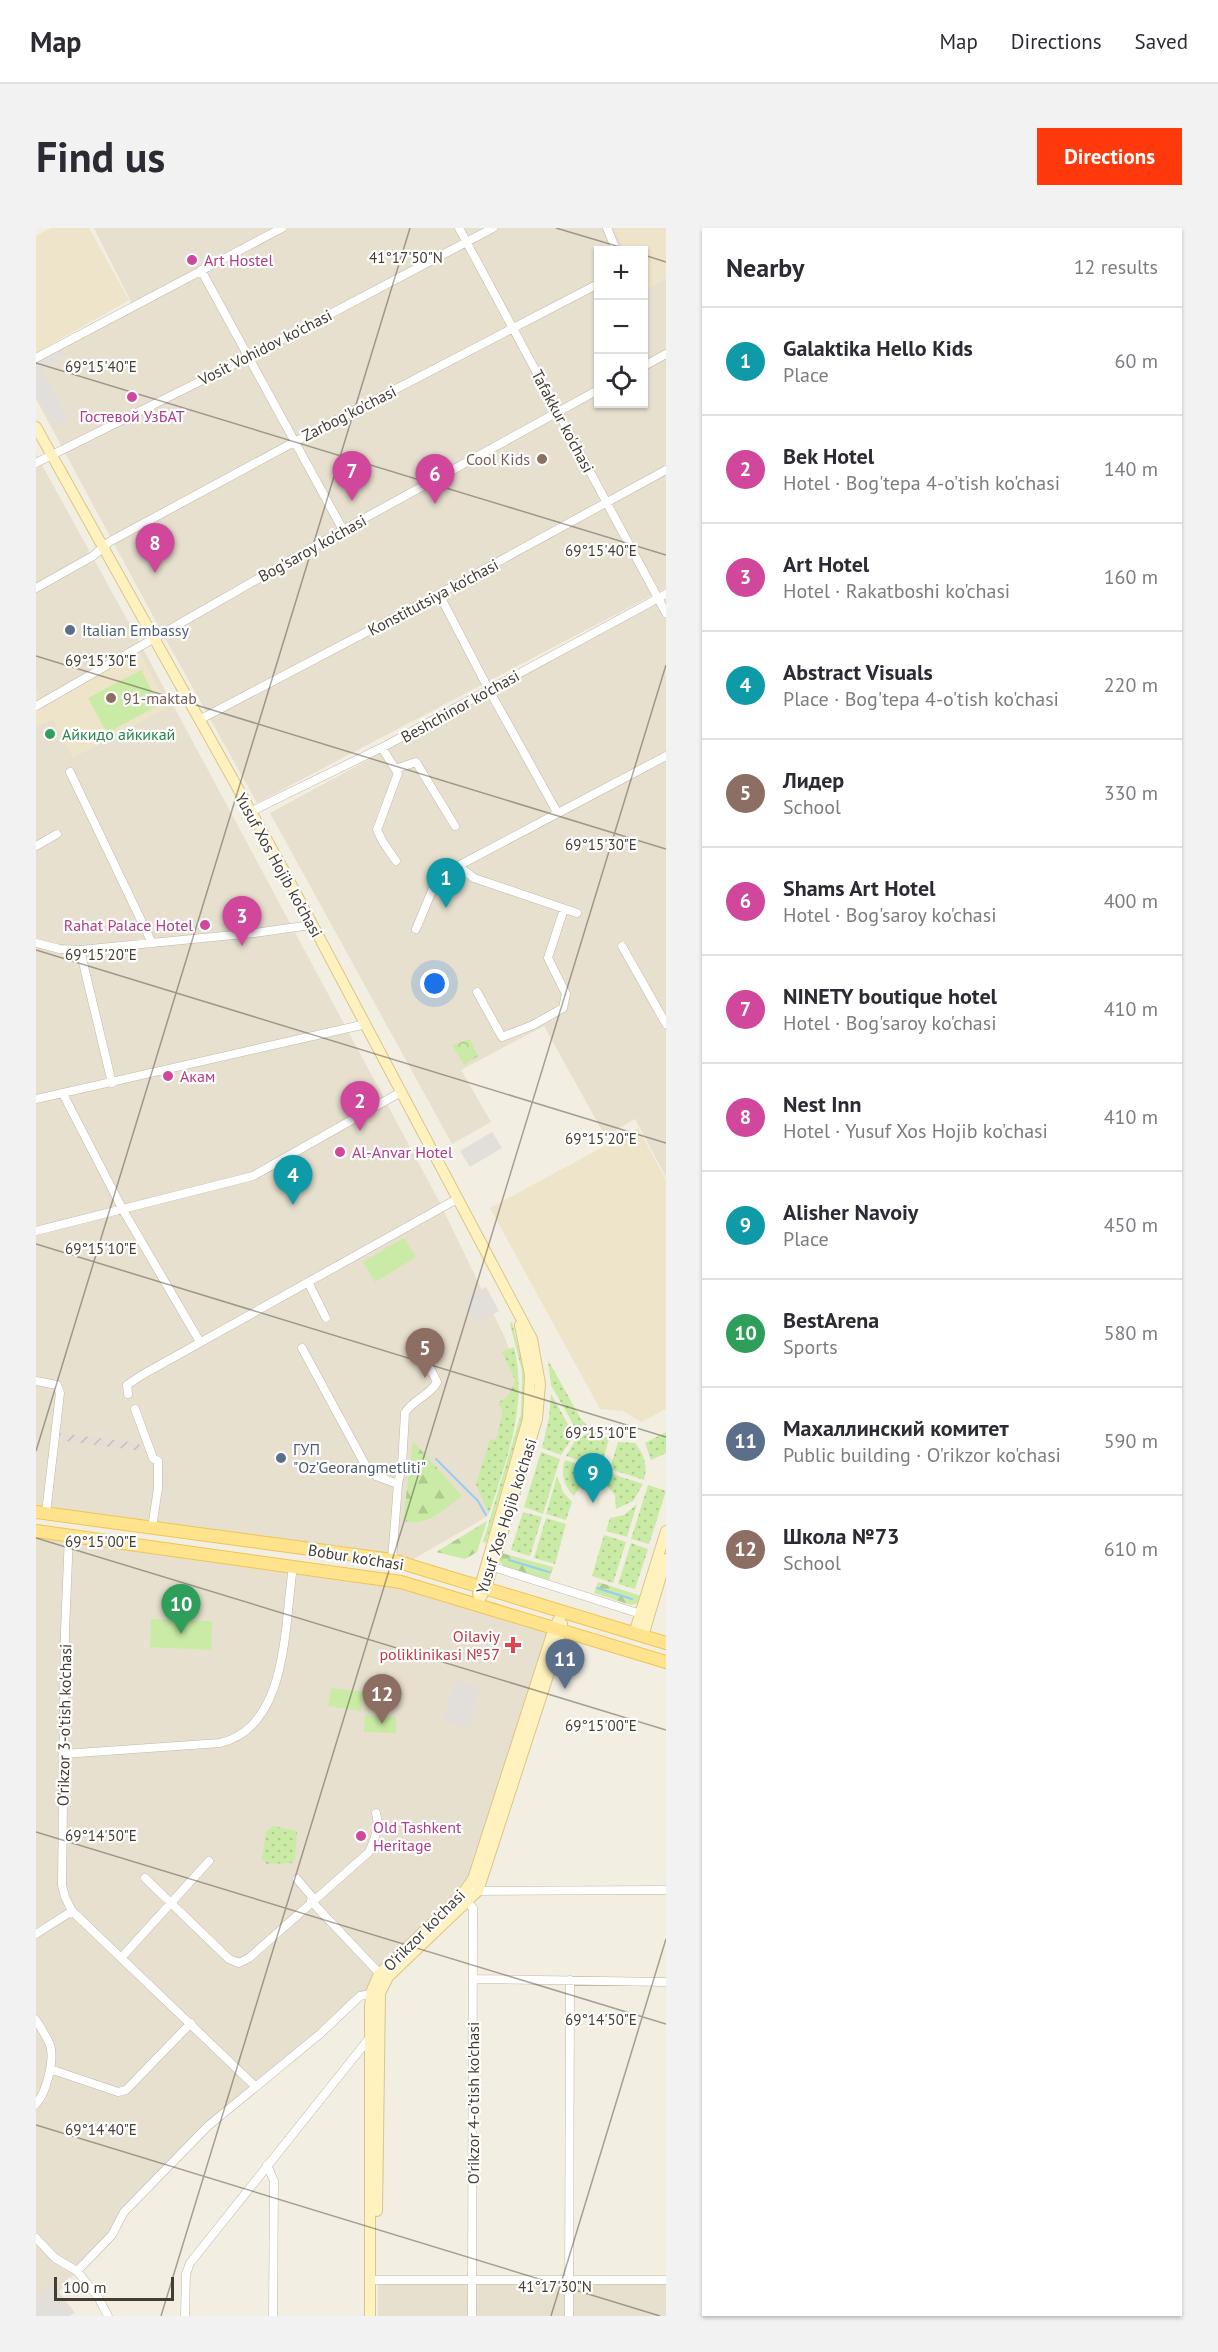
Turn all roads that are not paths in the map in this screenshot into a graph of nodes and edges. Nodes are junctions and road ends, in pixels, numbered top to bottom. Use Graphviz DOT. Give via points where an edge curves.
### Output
graph roads {
  1 [pos="282,228"];
  2 [pos="459,228"];
  3 [pos="493,228"];
  4 [pos="607,228"];
  5 [pos="467,242"];
  6 [pos="614,246"];
  7 [pos="201,270"];
  8 [pos="594,286"];
  9 [pos="513,329"];
  10 [pos="666,354"];
  11 [pos="249,357"];
  12 [pos="36,358"];
  13 [pos="648,364"];
  14 [pos="594,392"];
  15 [pos="559,412"];
  16 [pos="36,427"];
  17 [pos="296,441"];
  18 [pos="52,454"];
  19 [pos="36,463"];
  20 [pos="666,470"];
  21 [pos="606,503"];
  22 [pos="343,530"];
  23 [pos="103,548"];
  24 [pos="36,588"];
  25 [pos="439,594"];
  26 [pos="666,594"];
  27 [pos="658,598"];
  28 [pos="666,613"];
  29 [pos="153,638"];
  30 [pos="489,690"];
  31 [pos="36,706"];
  32 [pos="199,720"];
  33 [pos="382,747"];
  34 [pos="666,756"];
  35 [pos="395,769"];
  36 [pos="70,772"];
  37 [pos="250,812"];
  38 [pos="557,812"];
  39 [pos="455,826"];
  40 [pos="57,834"];
  41 [pos="36,846"];
  42 [pos="396,861"];
  43 [pos="458,866"];
  44 [pos="564,909"];
  45 [pos="577,913"];
  46 [pos="312,925"];
  47 [pos="416,929"];
  48 [pos="36,943"];
  49 [pos="152,943"];
  50 [pos="622,946"];
  51 [pos="80,950"];
  52 [pos="477,992"];
  53 [pos="366,1024"];
  54 [pos="666,1024"];
  55 [pos="112,1083"];
  56 [pos="401,1092"];
  57 [pos="63,1094"];
  58 [pos="36,1099"];
  59 [pos="457,1199"];
  60 [pos="123,1210"];
  61 [pos="36,1231"];
  62 [pos="308,1282"];
  63 [pos="326,1318"];
  64 [pos="200,1342"];
  65 [pos="302,1348"];
  66 [pos="425,1358"];
  67 [pos="36,1381"];
  68 [pos="128,1394"];
  69 [pos="135,1409"];
  70 [pos="398,1484"];
  71 [pos="41,1512"];
  72 [pos="152,1528"];
  73 [pos="36,1531"];
  74 [pos="666,1531"];
  75 [pos="69,1535"];
  76 [pos="226,1539"];
  77 [pos="224,1557"];
  78 [pos="666,1559"];
  79 [pos="392,1560"];
  80 [pos="489,1566"];
  81 [pos="293,1567"];
  82 [pos="483,1587"];
  83 [pos="477,1604"];
  84 [pos="563,1612"];
  85 [pos="645,1615"];
  86 [pos="558,1629"];
  87 [pos="639,1635"];
  88 [pos="666,1643"];
  89 [pos="666,1662"];
  90 [pos="63,1754"];
  91 [pos="376,1813"];
  92 [pos="209,1861"];
  93 [pos="145,1878"];
  94 [pos="297,1879"];
  95 [pos="666,1890"];
  96 [pos="478,1891"];
  97 [pos="465,1896"];
  98 [pos="313,1900"];
  99 [pos="172,1904"];
  100 [pos="72,1911"];
  101 [pos="36,1934"];
  102 [pos="122,1957"];
  103 [pos="383,1977"];
  104 [pos="474,1979"];
  105 [pos="570,1980"];
  106 [pos="666,1982"];
  107 [pos="375,1993"];
  108 [pos="36,2020"];
  109 [pos="191,2023"];
  110 [pos="374,2037"];
  111 [pos="50,2069"];
  112 [pos="255,2086"];
  113 [pos="36,2104"];
  114 [pos="267,2165"];
  115 [pos="36,2238"];
  116 [pos="77,2271"];
  117 [pos="373,2279"];
  118 [pos="472,2279"];
  119 [pos="570,2280"];
  120 [pos="666,2280"];
  121 [pos="108,2316"];
  122 [pos="184,2316"];
  123 [pos="273,2316"];
  124 [pos="370,2316"];
  125 [pos="377,2316"];
  126 [pos="472,2316"];
  127 [pos="569,2316"];
  1 -- 7 [label="street"];
  2 -- 5 [label="street, Tafakkur ko'chasi"];
  3 -- 5 [label="street, Vosit Vohidov ko'chasi"];
  4 -- 6 [label="street"];
  5 -- 9 [label="street, Tafakkur ko'chasi"];
  5 -- 11 [label="street, Vosit Vohidov ko'chasi"];
  7 -- 11 [label="street"];
  7 -- 12 [label="street"];
  8 -- 9 [label="street, Zarbog'ko'chasi"];
  9 -- 15 [label="street, Tafakkur ko'chasi"];
  9 -- 17 [label="street, Zarbog'ko'chasi"];
  10 -- 13 [label="street"];
  11 -- 17 [label="street"];
  11 -- 18 [label="street, Vosit Vohidov ko'chasi"];
  14 -- 15 [label="street, Bog'saroy ko'chasi"];
  15 -- 21 [label="street, Tafakkur ko'chasi"];
  15 -- 22 [label="street, Bog'saroy ko'chasi"];
  16 -- 18 [label="main road, Yusuf Xos Hojib ko'chasi"];
  17 -- 22 [label="street"];
  17 -- 23 [label="street, Zarbog'ko'chasi"];
  18 -- 19 [label="street, Vosit Vohidov ko'chasi"];
  18 -- 23 [label="main road, Yusuf Xos Hojib ko'chasi"];
  20 -- 21 [label="street, Konstitutsiya ko'chasi"];
  21 -- 25 [label="street, Konstitutsiya ko'chasi"];
  21 -- 27 [label="street, Tafakkur ko'chasi"];
  22 -- 29 [label="street, Bog'saroy ko'chasi"];
  23 -- 24 [label="street, Zarbog'ko'chasi"];
  23 -- 29 [label="main road, Yusuf Xos Hojib ko'chasi"];
  25 -- 30 [label="street"];
  25 -- 32 [label="street, Konstitutsiya ko'chasi"];
  26 -- 27 [label="street, Beshchinor ko'chasi"];
  27 -- 28 [label="street, Tafakkur ko'chasi"];
  27 -- 30 [label="street, Beshchinor ko'chasi"];
  29 -- 31 [label="street, Bog'saroy ko'chasi"];
  29 -- 32 [label="main road, Yusuf Xos Hojib ko'chasi"];
  30 -- 33 [label="street, Beshchinor ko'chasi"];
  30 -- 38 [label="street"];
  32 -- 37 [label="main road, Yusuf Xos Hojib ko'chasi"];
  33 -- 35 [label="street"];
  33 -- 37 [label="street, Beshchinor ko'chasi"];
  34 -- 38 [label="street"];
  35 -- 39 [label="street" via="416,762"];
  35 -- 42 [label="street" via="398,773 377,830"];
  36 -- 49 [label="street"];
  37 -- 46 [label="main road, Yusuf Xos Hojib ko'chasi"];
  38 -- 43 [label="street"];
  40 -- 41 [label="street"];
  43 -- 44 [label="street" via="474,878"];
  43 -- 47 [label="street" via="440,874"];
  44 -- 45 [label="street"];
  44 -- 52 [label="street" via="548,958 566,994 563,1008 502,1037"];
  46 -- 49 [label="street"];
  46 -- 53 [label="main road, Yusuf Xos Hojib ko'chasi"];
  48 -- 51 [label="street"];
  49 -- 51 [label="street"];
  50 -- 54 [label="street"];
  51 -- 55 [label="street"];
  53 -- 55 [label="street"];
  53 -- 56 [label="main road, Yusuf Xos Hojib ko'chasi"];
  55 -- 57 [label="street"];
  56 -- 59 [label="main road, Yusuf Xos Hojib ko'chasi"];
  56 -- 60 [label="street" via="253,1176"];
  57 -- 58 [label="street"];
  57 -- 60 [label="street"];
  59 -- 62 [label="street"];
  59 -- 80 [label="main road, Yusuf Xos Hojib ko'chasi" via="528,1330 539,1374 539,1402 530,1447"];
  60 -- 61 [label="street"];
  60 -- 64 [label="street"];
  62 -- 63 [label="street"];
  62 -- 64 [label="street"];
  64 -- 68 [label="street" via="127,1385"];
  65 -- 70 [label="street" via="368,1468 376,1476"];
  66 -- 70 [label="street" via="437,1382 405,1413"];
  67 -- 71 [label="street" via="57,1385 60,1393"];
  69 -- 72 [label="street" via="153,1458 158,1461"];
  70 -- 79 [label="street"];
  71 -- 72 [label="main road, Bobur ko'chasi"];
  72 -- 76 [label="main road, Bobur ko'chasi"];
  73 -- 75 [label="main road, Bobur ko'chasi"];
  74 -- 85 [label="main road"];
  75 -- 77 [label="main road, Bobur ko'chasi"];
  75 -- 90 [label="street, O'rikzor 3-o'tish ko'chasi"];
  76 -- 77 [label="main road"];
  76 -- 79 [label="main road, Bobur ko'chasi"];
  77 -- 81 [label="main road, Bobur ko'chasi"];
  78 -- 85 [label="main road"];
  79 -- 82 [label="main road, Bobur ko'chasi"];
  80 -- 82 [label="main road, Yusuf Xos Hojib ko'chasi"];
  80 -- 85 [label="street"];
  81 -- 83 [label="main road, Bobur ko'chasi" via="401,1582"];
  81 -- 90 [label="street" via="280,1666 272,1695 254,1725 241,1737 220,1743"];
  82 -- 83 [label="main road, Yusuf Xos Hojib ko'chasi"];
  82 -- 84 [label="main road, Bobur ko'chasi"];
  83 -- 86 [label="main road, Bobur ko'chasi"];
  84 -- 86 [label="main road"];
  84 -- 87 [label="main road, Bobur ko'chasi"];
  85 -- 87 [label="main road"];
  86 -- 89 [label="main road, Bobur ko'chasi"];
  86 -- 96 [label="main road, O'rikzor ko'chasi"];
  86 -- 97 [label="main road, O'rikzor ko'chasi"];
  87 -- 88 [label="main road, Bobur ko'chasi"];
  90 -- 100 [label="street, O'rikzor 3-o'tish ko'chasi" via="62,1885"];
  91 -- 98 [label="street" via="376,1835 369,1852"];
  92 -- 99 [label="street"];
  93 -- 99 [label="street"];
  94 -- 98 [label="street"];
  95 -- 96 [label="street"];
  96 -- 97 [label="main road, O'rikzor ko'chasi"];
  97 -- 103 [label="main road, O'rikzor ko'chasi"];
  97 -- 104 [label="street, O'rikzor 4-o'tish ko'chasi" via="473,1908"];
  98 -- 99 [label="street" via="239,1964"];
  98 -- 103 [label="street"];
  99 -- 102 [label="street"];
  100 -- 101 [label="street"];
  100 -- 102 [label="street, O'rikzor 3-o'tish ko'chasi"];
  102 -- 109 [label="street, O'rikzor 3-o'tish ko'chasi"];
  103 -- 107 [label="main road, O'rikzor ko'chasi"];
  104 -- 105 [label="street"];
  104 -- 118 [label="street, O'rikzor 4-o'tish ko'chasi"];
  105 -- 106 [label="street"];
  105 -- 119 [label="street"];
  107 -- 110 [label="main road, O'rikzor ko'chasi"];
  107 -- 112 [label="street" via="360,1996"];
  108 -- 111 [label="street" via="50,2043"];
  109 -- 111 [label="street" via="126,2091 118,2092"];
  109 -- 112 [label="street, O'rikzor 3-o'tish ko'chasi"];
  110 -- 114 [label="street"];
  110 -- 117 [label="main road, O'rikzor ko'chasi"];
  111 -- 113 [label="street" via="44,2095"];
  112 -- 116 [label="street" via="208,2126 124,2212 112,2235"];
  114 -- 122 [label="street" via="190,2263"];
  114 -- 123 [label="street" via="274,2181"];
  115 -- 116 [label="street" via="55,2258"];
  116 -- 121 [label="street"];
  117 -- 118 [label="street"];
  117 -- 124 [label="main road, O'rikzor ko'chasi"];
  117 -- 125 [label="main road, O'rikzor ko'chasi"];
  118 -- 119 [label="street"];
  118 -- 126 [label="street, O'rikzor 4-o'tish ko'chasi"];
  119 -- 120 [label="street"];
  119 -- 127 [label="street"];
}
